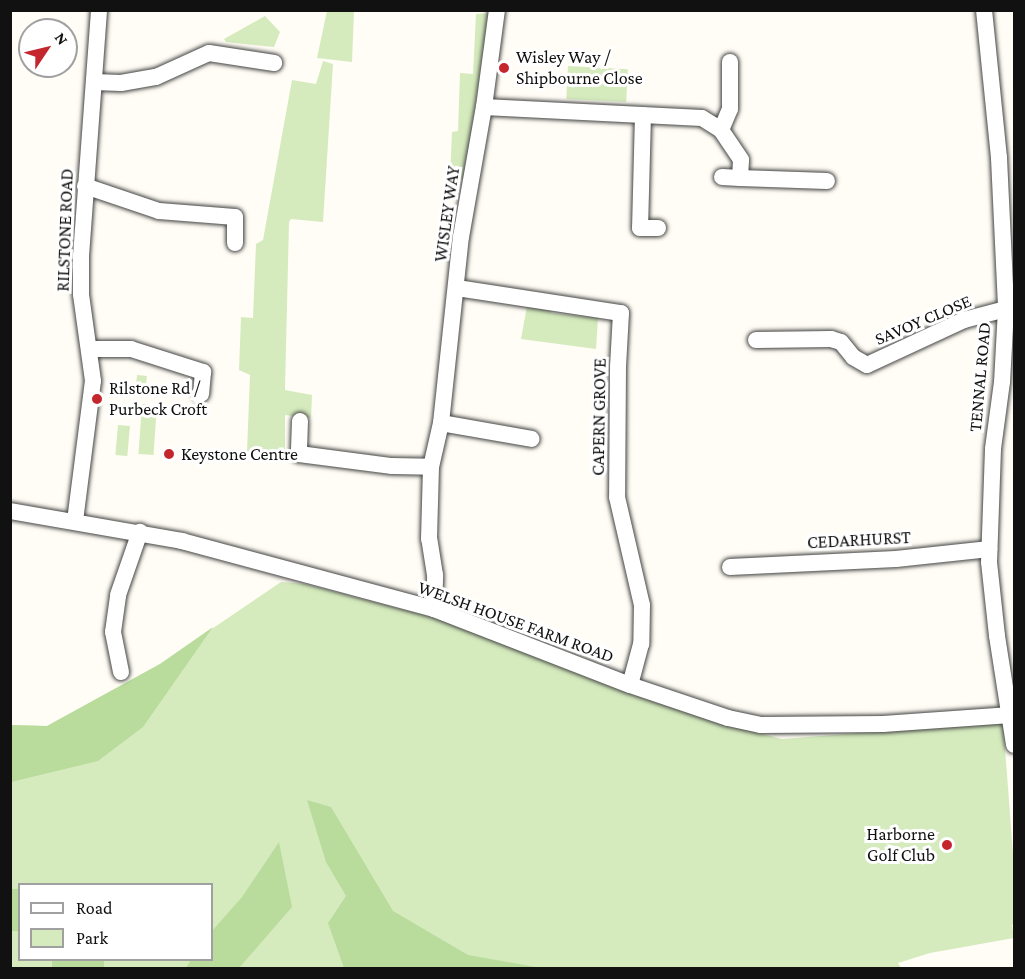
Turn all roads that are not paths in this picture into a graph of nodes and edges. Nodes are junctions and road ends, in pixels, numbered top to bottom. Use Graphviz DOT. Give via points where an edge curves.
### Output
graph roads {
  1 [pos="99,10"];
  2 [pos="497,10"];
  3 [pos="984,10"];
  4 [pos="274,63"];
  5 [pos="730,63"];
  6 [pos="94,82"];
  7 [pos="484,107"];
  8 [pos="644,115"];
  9 [pos="721,130"];
  10 [pos="722,177"];
  11 [pos="740,178"];
  12 [pos="827,181"];
  13 [pos="85,186"];
  14 [pos="658,228"];
  15 [pos="235,243"];
  16 [pos="457,288"];
  17 [pos="1006,309"];
  18 [pos="756,340"];
  19 [pos="89,349"];
  20 [pos="1014,365"];
  21 [pos="1002,382"];
  22 [pos="201,394"];
  23 [pos="300,421"];
  24 [pos="441,423"];
  25 [pos="532,439"];
  26 [pos="431,467"];
  27 [pos="10,512"];
  28 [pos="75,521"];
  29 [pos="140,532"];
  30 [pos="989,549"];
  31 [pos="730,567"];
  32 [pos="434,609"];
  33 [pos="121,672"];
  34 [pos="630,685"];
  35 [pos="1011,715"];
  36 [pos="1014,745"];
  1 -- 6 [label="street, RILSTONE ROAD"];
  2 -- 7 [label="street, WISLEY WAY"];
  3 -- 17 [label="street, TENNAL ROAD" via="999,158"];
  4 -- 6 [label="street" via="209,53 156,77 121,83"];
  5 -- 9 [label="street" via="730,109"];
  6 -- 13 [label="street, RILSTONE ROAD"];
  7 -- 8 [label="street"];
  7 -- 16 [label="street, WISLEY WAY" via="461,237"];
  8 -- 9 [label="street" via="702,117"];
  8 -- 14 [label="street" via="634,227"];
  9 -- 11 [label="street" via="741,160"];
  10 -- 11 [label="street"];
  11 -- 12 [label="street"];
  13 -- 15 [label="street" via="159,211 235,217"];
  13 -- 19 [label="street, RILSTONE ROAD" via="81,294"];
  16 -- 24 [label="street, WISLEY WAY"];
  16 -- 34 [label="street, CAPERN GROVE" via="621,313 617,497 642,605 641,644"];
  17 -- 18 [label="street, SAVOY CLOSE" via="964,320 867,364 853,357 841,342 831,339"];
  17 -- 21 [label="street, TENNAL ROAD"];
  19 -- 22 [label="street" via="131,349 203,372"];
  19 -- 28 [label="street, RILSTONE ROAD" via="93,381"];
  20 -- 21 [label="street"];
  21 -- 30 [label="street, TENNAL ROAD" via="993,448"];
  23 -- 26 [label="street" via="299,454"];
  24 -- 25 [label="street"];
  24 -- 26 [label="street, WISLEY WAY"];
  26 -- 32 [label="street, WISLEY WAY" via="429,539 435,575"];
  27 -- 28 [label="street, WELSH HOUSE FARM ROAD"];
  28 -- 29 [label="street, WELSH HOUSE FARM ROAD"];
  29 -- 32 [label="street, WELSH HOUSE FARM ROAD"];
  29 -- 33 [label="street" via="118,595 113,632"];
  30 -- 31 [label="street, CEDARHURST"];
  30 -- 35 [label="street, TENNAL ROAD" via="997,636"];
  32 -- 34 [label="street, WELSH HOUSE FARM ROAD"];
  34 -- 35 [label="street, WELSH HOUSE FARM ROAD" via="761,725 883,724"];
  35 -- 36 [label="street, TENNAL ROAD"];
}
